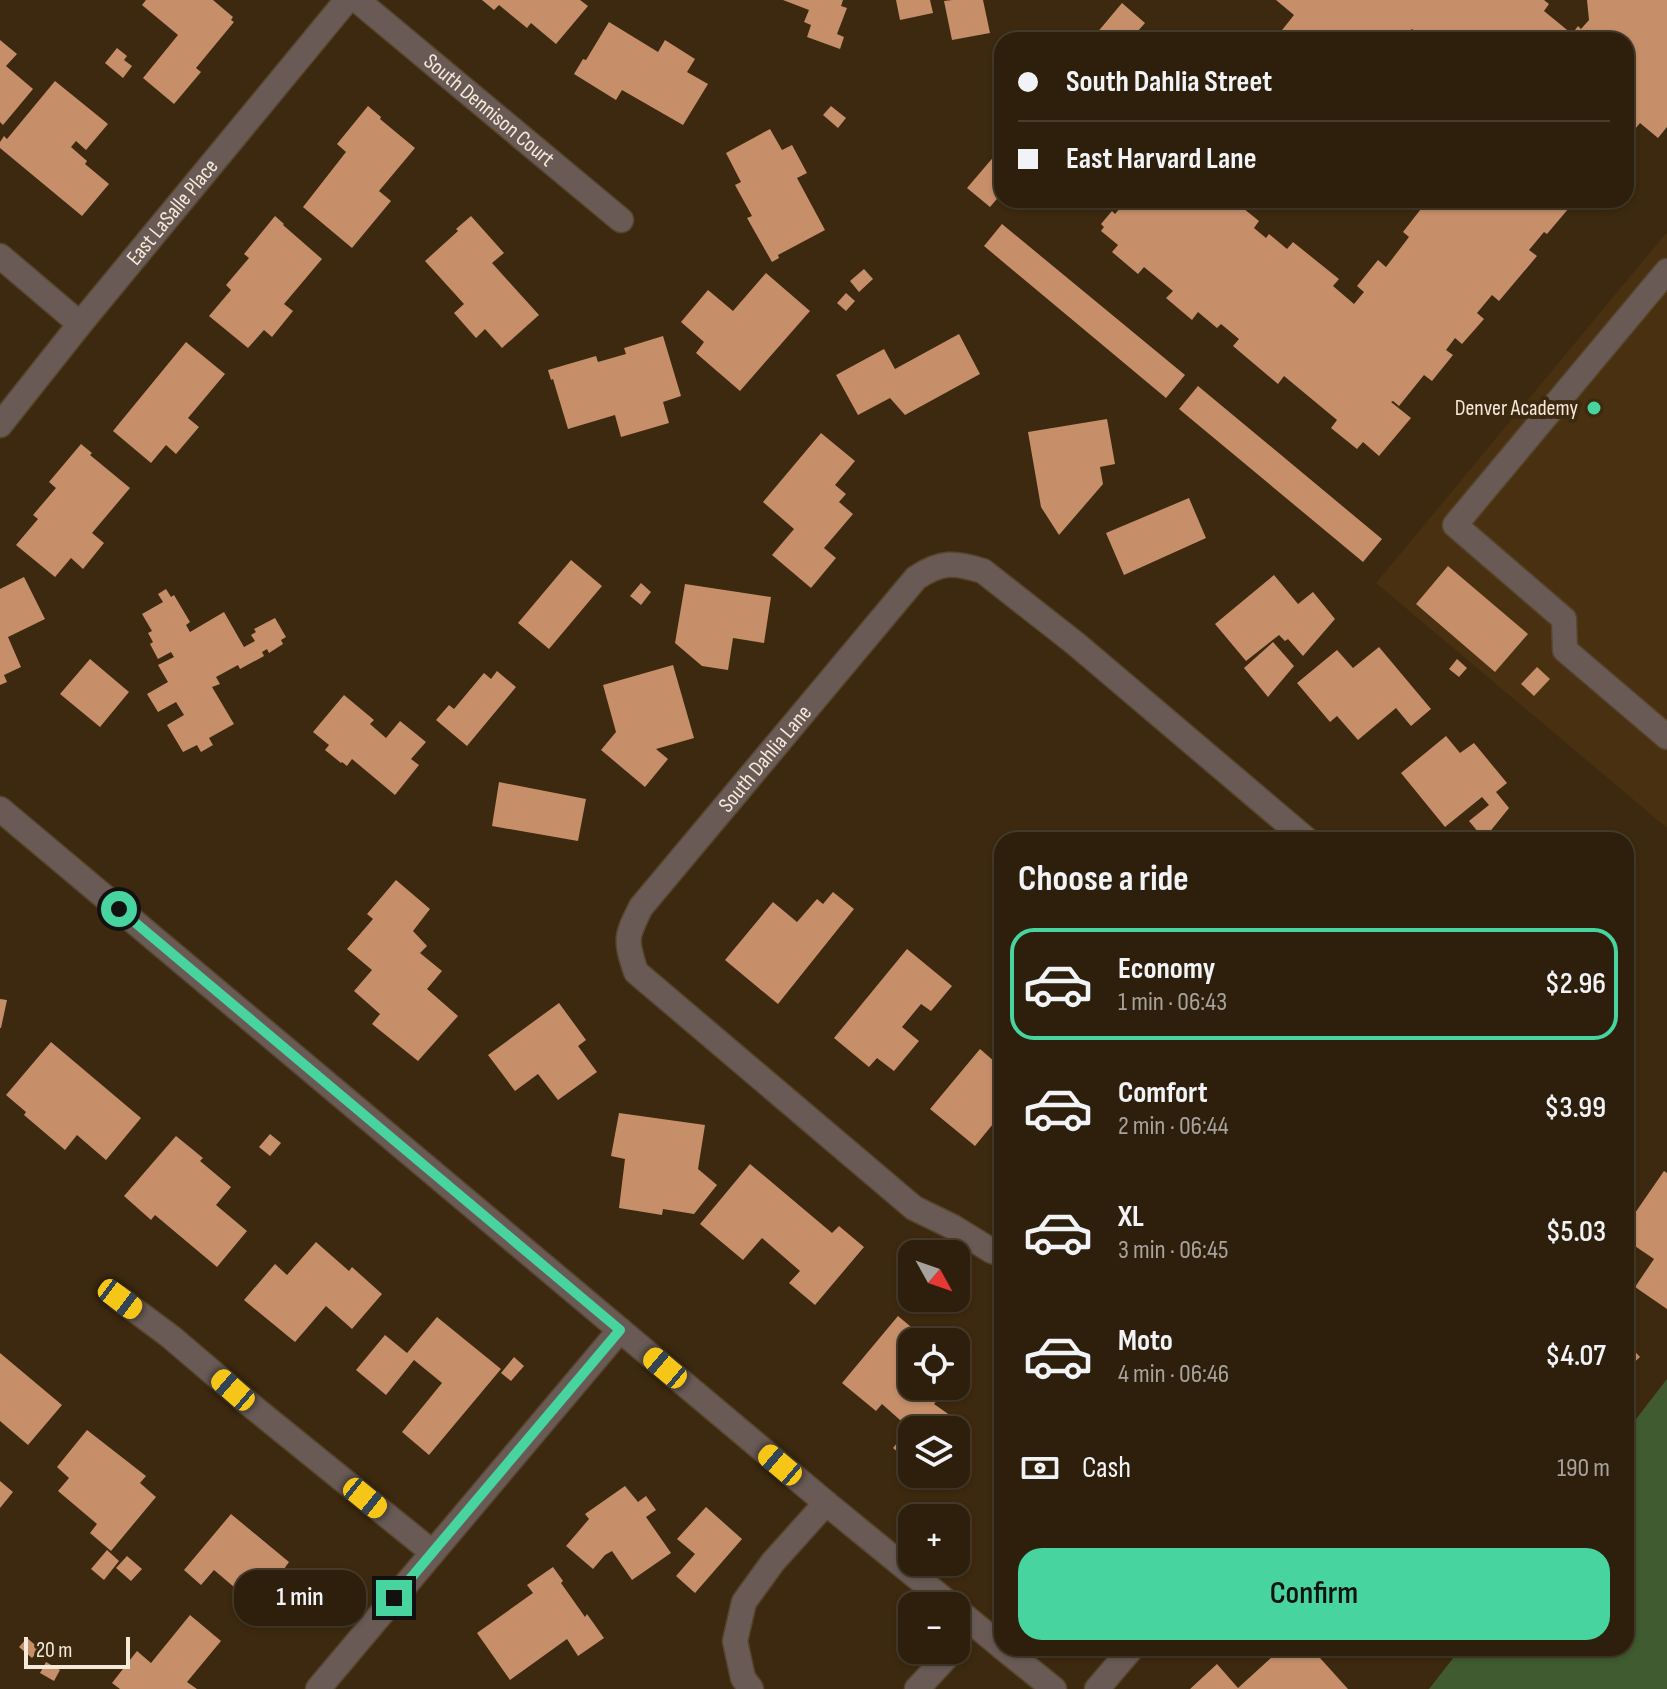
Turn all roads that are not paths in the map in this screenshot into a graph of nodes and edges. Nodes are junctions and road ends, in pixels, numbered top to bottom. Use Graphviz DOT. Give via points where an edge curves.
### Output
graph roads {
  1 [pos="347,0"];
  2 [pos="357,0"];
  3 [pos="621,220"];
  4 [pos="0,256"];
  5 [pos="1667,271"];
  6 [pos="80,324"];
  7 [pos="0,425"];
  8 [pos="1667,737"];
  9 [pos="0,809"];
  10 [pos="1298,832"];
  11 [pos="994,1252"];
  12 [pos="120,1299"];
  13 [pos="620,1330"];
  14 [pos="826,1503"];
  15 [pos="432,1552"];
  16 [pos="934,1592"];
  17 [pos="970,1621"];
  18 [pos="975,1625"];
  19 [pos="970,1631"];
  20 [pos="994,1641"];
  21 [pos="1013,1656"];
  22 [pos="1125,1656"];
  23 [pos="940,1664"];
  24 [pos="318,1689"];
  25 [pos="751,1689"];
  26 [pos="917,1689"];
  27 [pos="1054,1689"];
  28 [pos="1097,1689"];
  1 -- 6 [label="street, East LaSalle Place"];
  2 -- 3 [label="street, South Dennison Court"];
  4 -- 6 [label="street"];
  5 -- 8 [label="street" via="1455,525 1564,619 1565,650"];
  6 -- 7 [label="street, East LaSalle Place"];
  9 -- 13 [label="street"];
  10 -- 11 [label="street, South Dahlia Lane" via="983,571 942,564 916,578 641,907 628,933 636,972 914,1208"];
  12 -- 15 [label="street"];
  13 -- 14 [label="street"];
  13 -- 15 [label="street"];
  14 -- 16 [label="street"];
  14 -- 25 [label="street" via="744,1602 735,1641 743,1678"];
  15 -- 24 [label="street"];
  17 -- 18 [label="street"];
  18 -- 19 [label="street"];
  18 -- 20 [label="street"];
  21 -- 27 [label="street"];
  22 -- 28 [label="street"];
  23 -- 26 [label="street"];
}
